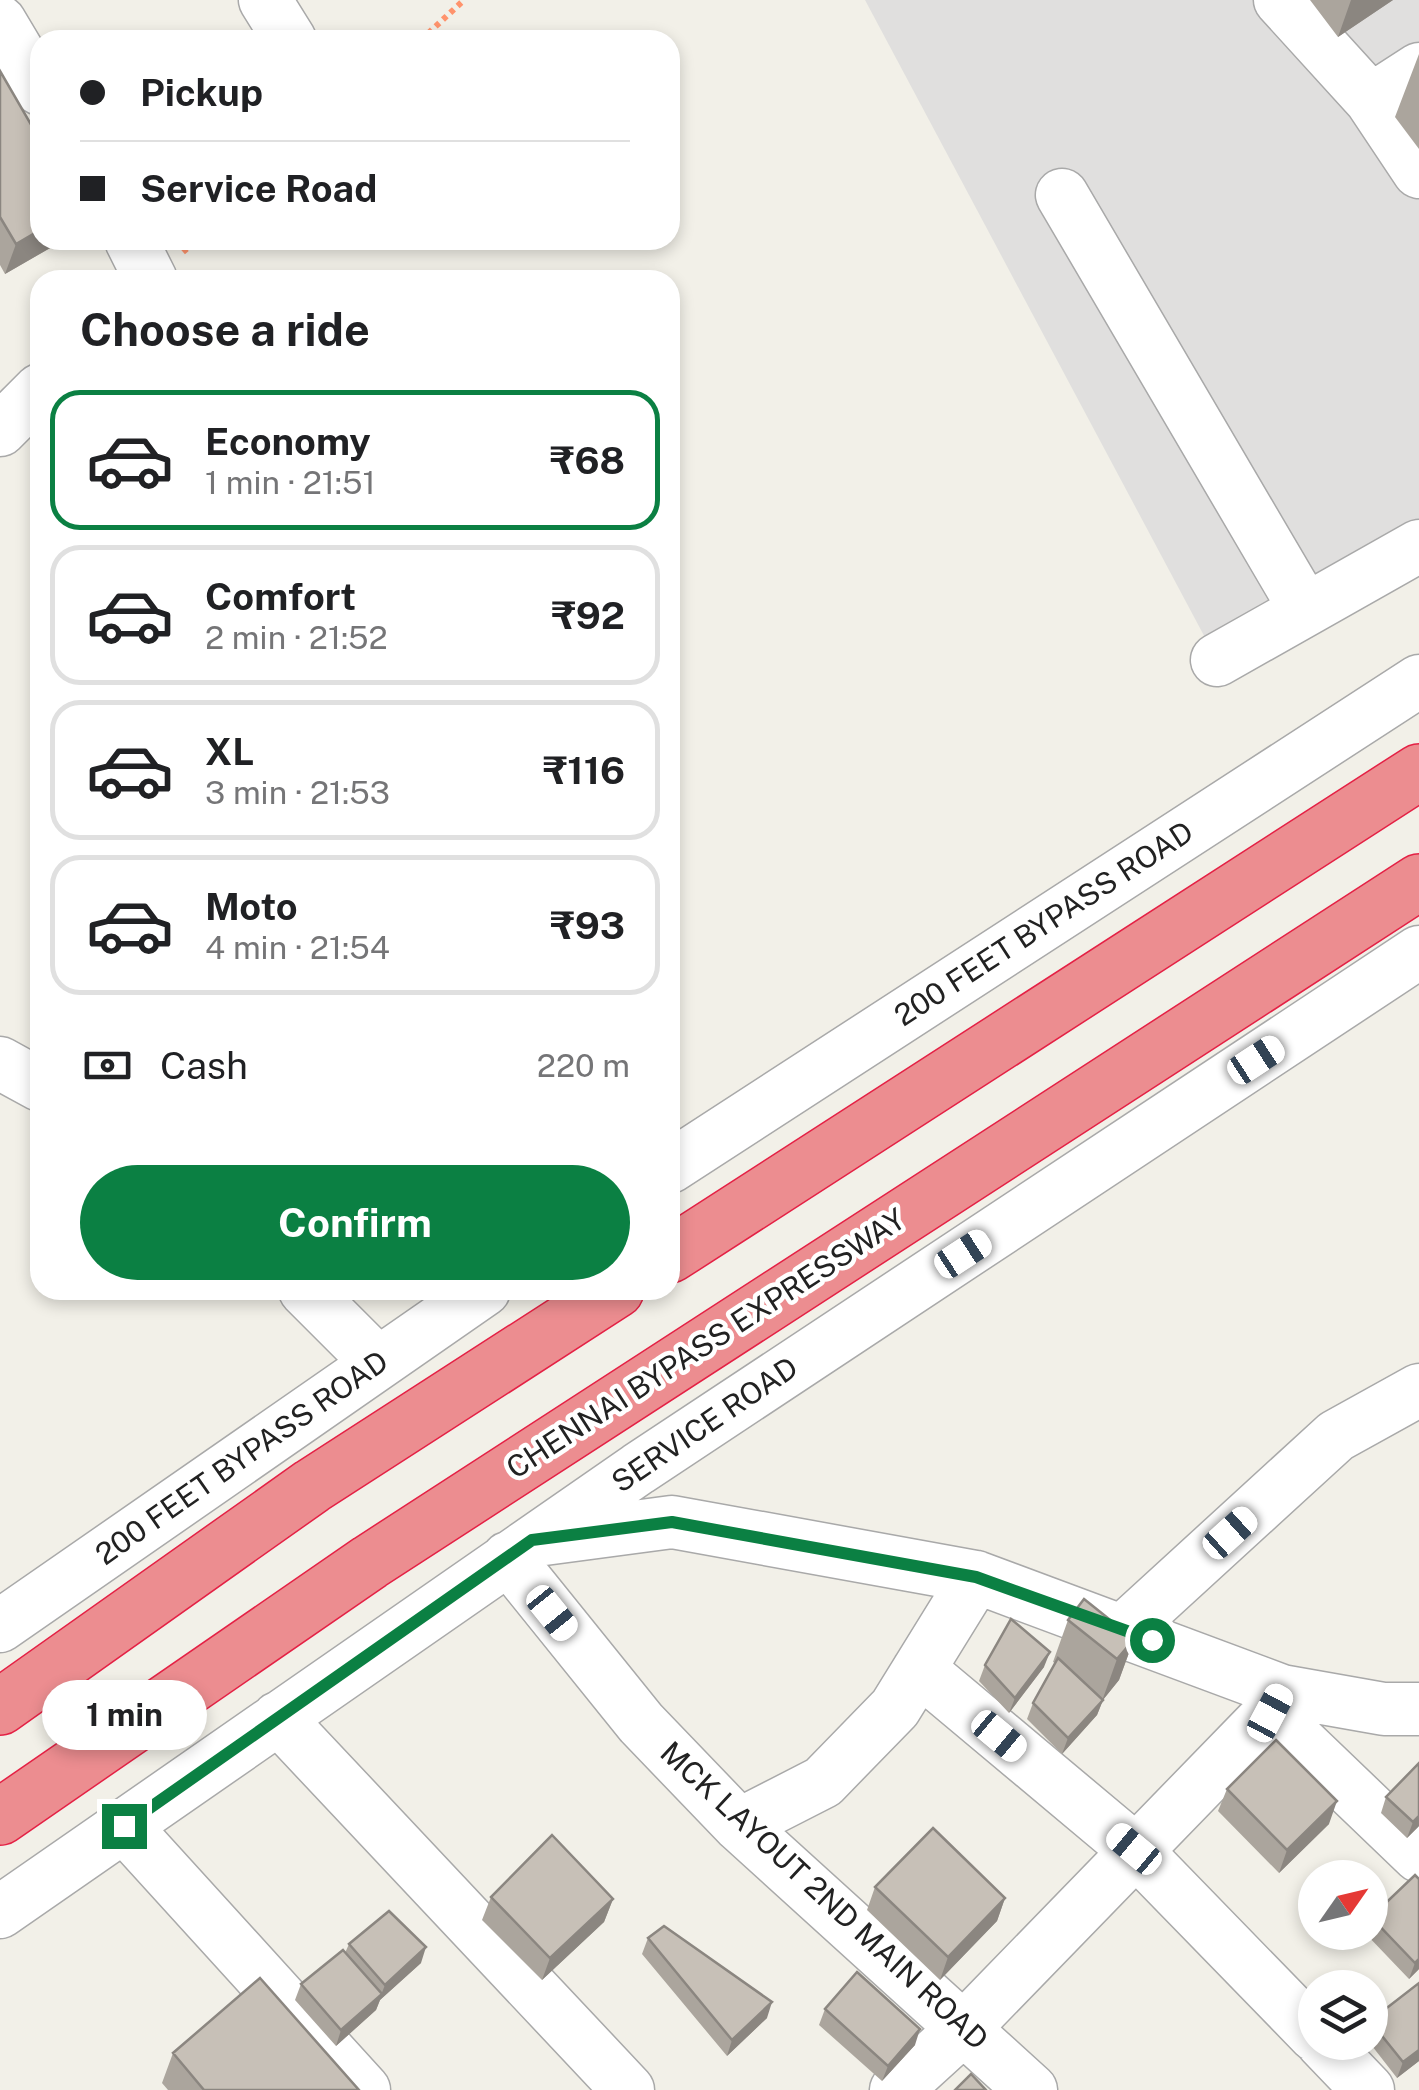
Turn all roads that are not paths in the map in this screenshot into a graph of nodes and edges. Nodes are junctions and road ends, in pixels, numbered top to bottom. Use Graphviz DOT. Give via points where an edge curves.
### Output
graph roads {
  1 [pos="265,0"];
  2 [pos="1280,0"];
  3 [pos="0,22"];
  4 [pos="284,30"];
  5 [pos="1419,69"];
  6 [pos="30,72"];
  7 [pos="1370,100"];
  8 [pos="1419,172"];
  9 [pos="1062,195"];
  10 [pos="30,400"];
  11 [pos="0,430"];
  12 [pos="1419,546"];
  13 [pos="1305,609"];
  14 [pos="1217,660"];
  15 [pos="1419,681"];
  16 [pos="1419,772"];
  17 [pos="1419,882"];
  18 [pos="1419,952"];
  19 [pos="0,1064"];
  20 [pos="30,1080"];
  21 [pos="680,1161"];
  22 [pos="680,1249"];
  23 [pos="315,1300"];
  24 [pos="469,1300"];
  25 [pos="600,1300"];
  26 [pos="372,1367"];
  27 [pos="1419,1390"];
  28 [pos="520,1549"];
  29 [pos="976,1577"];
  30 [pos="3,1616"];
  31 [pos="1124,1630"];
  32 [pos="918,1669"];
  33 [pos="1276,1702"];
  34 [pos="0,1706"];
  35 [pos="1419,1709"];
  36 [pos="278,1718"];
  37 [pos="0,1817"];
  38 [pos="739,1825"];
  39 [pos="124,1826"];
  40 [pos="1134,1849"];
  41 [pos="1419,1856"];
  42 [pos="0,1912"];
  43 [pos="1298,2018"];
  44 [pos="964,2029"];
  45 [pos="1339,2060"];
  46 [pos="364,2090"];
  47 [pos="628,2090"];
  48 [pos="896,2090"];
  49 [pos="1031,2090"];
  50 [pos="1368,2090"];
  1 -- 4 [label="street"];
  2 -- 7 [label="street"];
  3 -- 6 [label="street"];
  5 -- 7 [label="street"];
  7 -- 8 [label="street"];
  9 -- 13 [label="street"];
  10 -- 11 [label="street"];
  12 -- 13 [label="street"];
  13 -- 14 [label="street"];
  15 -- 21 [label="street, 200 FEET BYPASS ROAD"];
  16 -- 22 [label="highway"];
  17 -- 37 [label="highway, CHENNAI BYPASS EXPRESSWAY" via="370,1562"];
  18 -- 28 [label="street, SERVICE ROAD"];
  19 -- 20 [label="street"];
  23 -- 26 [label="street" via="365,1350"];
  24 -- 26 [label="street, 200 FEET BYPASS ROAD"];
  25 -- 34 [label="highway" via="312,1486"];
  26 -- 30 [label="street, 200 FEET BYPASS ROAD"];
  27 -- 31 [label="street" via="1336,1436"];
  28 -- 29 [label="street" via="672,1522"];
  28 -- 36 [label="street, SERVICE ROAD"];
  28 -- 38 [label="street, MCK LAYOUT 2ND MAIN ROAD" via="642,1723"];
  29 -- 31 [label="street"];
  29 -- 32 [label="street"];
  31 -- 33 [label="street"];
  32 -- 38 [label="street" via="895,1708 822,1782"];
  32 -- 40 [label="street"];
  33 -- 35 [label="street"];
  33 -- 40 [label="street"];
  33 -- 41 [label="street"];
  36 -- 39 [label="street, SERVICE ROAD"];
  36 -- 47 [label="street"];
  38 -- 44 [label="street, MCK LAYOUT 2ND MAIN ROAD"];
  39 -- 42 [label="street, SERVICE ROAD"];
  39 -- 46 [label="street"];
  40 -- 43 [label="street"];
  40 -- 44 [label="street"];
  44 -- 48 [label="street"];
  44 -- 49 [label="street, MCK LAYOUT 2ND MAIN ROAD"];
  45 -- 50 [label="street"];
}
